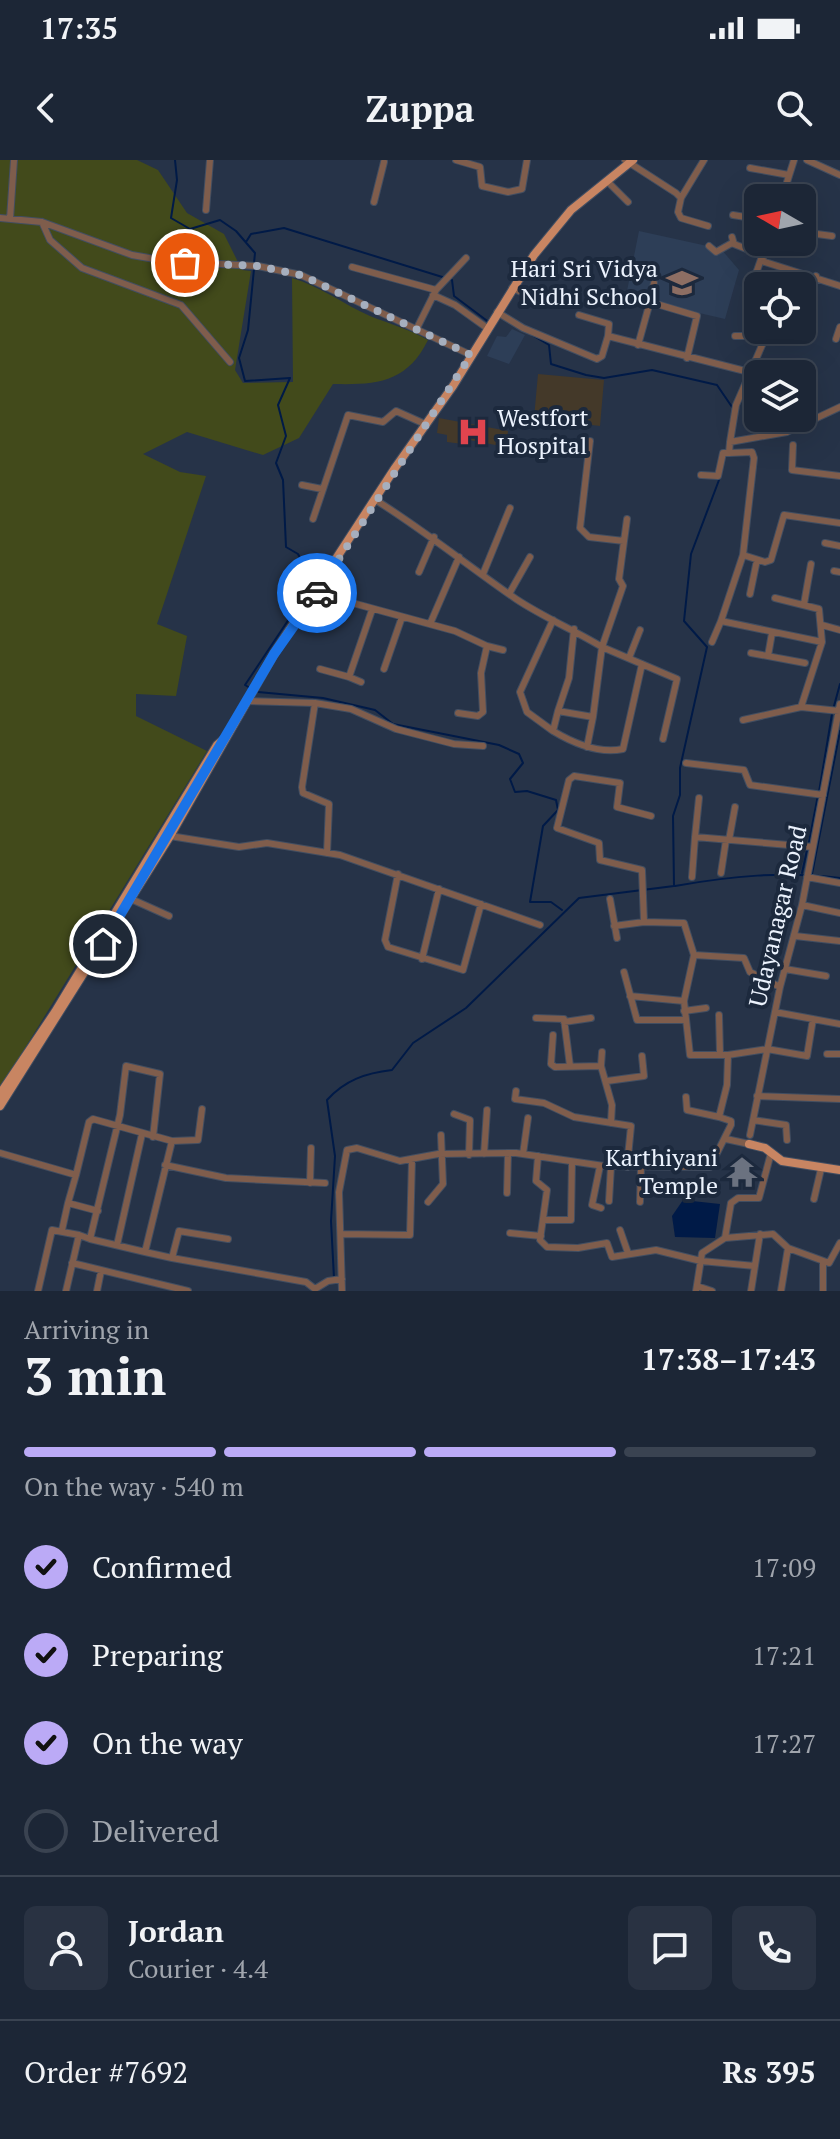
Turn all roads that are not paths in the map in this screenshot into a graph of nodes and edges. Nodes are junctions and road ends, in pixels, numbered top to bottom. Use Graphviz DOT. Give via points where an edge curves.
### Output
graph roads {
  1 [pos="14,160"];
  2 [pos="210,160"];
  3 [pos="456,160"];
  4 [pos="527,160"];
  5 [pos="630,160"];
  6 [pos="704,160"];
  7 [pos="794,160"];
  8 [pos="807,160"];
  9 [pos="832,160"];
  10 [pos="384,161"];
  11 [pos="395,167"];
  12 [pos="750,168"];
  13 [pos="830,170"];
  14 [pos="789,175"];
  15 [pos="840,175"];
  16 [pos="607,181"];
  17 [pos="786,184"];
  18 [pos="681,198"];
  19 [pos="374,202"];
  20 [pos="628,202"];
  21 [pos="206,210"];
  22 [pos="733,215"];
  23 [pos="744,217"];
  24 [pos="0,218"];
  25 [pos="10,219"];
  26 [pos="42,222"];
  27 [pos="708,226"];
  28 [pos="816,234"];
  29 [pos="832,236"];
  30 [pos="709,246"];
  31 [pos="466,258"];
  32 [pos="763,258"];
  33 [pos="352,267"];
  34 [pos="757,272"];
  35 [pos="804,272"];
  36 [pos="816,276"];
  37 [pos="654,283"];
  38 [pos="840,286"];
  39 [pos="512,288"];
  40 [pos="435,293"];
  41 [pos="545,302"];
  42 [pos="650,302"];
  43 [pos="497,312"];
  44 [pos="579,315"];
  45 [pos="489,325"];
  46 [pos="840,327"];
  47 [pos="417,328"];
  48 [pos="744,335"];
  49 [pos="608,336"];
  50 [pos="735,336"];
  51 [pos="836,339"];
  52 [pos="638,345"];
  53 [pos="471,355"];
  54 [pos="687,358"];
  55 [pos="230,362"];
  56 [pos="744,371"];
  57 [pos="744,385"];
  58 [pos="840,407"];
  59 [pos="425,424"];
  60 [pos="590,441"];
  61 [pos="730,442"];
  62 [pos="793,445"];
  63 [pos="726,453"];
  64 [pos="701,475"];
  65 [pos="840,476"];
  66 [pos="302,485"];
  67 [pos="322,489"];
  68 [pos="374,499"];
  69 [pos="510,508"];
  70 [pos="313,519"];
  71 [pos="627,519"];
  72 [pos="840,523"];
  73 [pos="434,537"];
  74 [pos="624,541"];
  75 [pos="825,543"];
  76 [pos="840,546"];
  77 [pos="743,555"];
  78 [pos="459,557"];
  79 [pos="530,557"];
  80 [pos="757,560"];
  81 [pos="811,564"];
  82 [pos="419,572"];
  83 [pos="483,574"];
  84 [pos="316,593"];
  85 [pos="509,594"];
  86 [pos="750,594"];
  87 [pos="775,598"];
  88 [pos="804,604"];
  89 [pos="372,610"];
  90 [pos="402,617"];
  91 [pos="553,620"];
  92 [pos="721,621"];
  93 [pos="430,624"];
  94 [pos="822,625"];
  95 [pos="574,629"];
  96 [pos="640,630"];
  97 [pos="840,630"];
  98 [pos="772,633"];
  99 [pos="712,642"];
  100 [pos="822,642"];
  101 [pos="487,646"];
  102 [pos="602,647"];
  103 [pos="503,650"];
  104 [pos="751,653"];
  105 [pos="768,656"];
  106 [pos="629,658"];
  107 [pos="805,663"];
  108 [pos="642,664"];
  109 [pos="320,669"];
  110 [pos="384,669"];
  111 [pos="349,677"];
  112 [pos="361,682"];
  113 [pos="247,701"];
  114 [pos="315,703"];
  115 [pos="801,707"];
  116 [pos="558,711"];
  117 [pos="458,713"];
  118 [pos="839,713"];
  119 [pos="593,717"];
  120 [pos="743,720"];
  121 [pos="553,731"];
  122 [pos="224,739"];
  123 [pos="663,739"];
  124 [pos="483,746"];
  125 [pos="587,747"];
  126 [pos="686,763"];
  127 [pos="834,766"];
  128 [pos="823,795"];
  129 [pos="699,798"];
  130 [pos="735,807"];
  131 [pos="651,816"];
  132 [pos="170,836"];
  133 [pos="695,837"];
  134 [pos="727,840"];
  135 [pos="813,847"];
  136 [pos="327,853"];
  137 [pos="721,873"];
  138 [pos="398,874"];
  139 [pos="808,875"];
  140 [pos="692,877"];
  141 [pos="840,883"];
  142 [pos="439,889"];
  143 [pos="131,899"];
  144 [pos="610,899"];
  145 [pos="481,904"];
  146 [pos="802,905"];
  147 [pos="840,913"];
  148 [pos="169,916"];
  149 [pos="644,922"];
  150 [pos="540,925"];
  151 [pos="614,926"];
  152 [pos="795,936"];
  153 [pos="617,938"];
  154 [pos="840,941"];
  155 [pos="694,955"];
  156 [pos="422,959"];
  157 [pos="785,969"];
  158 [pos="624,972"];
  159 [pos="826,976"];
  160 [pos="780,987"];
  161 [pos="630,996"];
  162 [pos="684,1001"];
  163 [pos="706,1008"];
  164 [pos="684,1011"];
  165 [pos="775,1012"];
  166 [pos="719,1015"];
  167 [pos="536,1018"];
  168 [pos="591,1018"];
  169 [pos="813,1019"];
  170 [pos="684,1020"];
  171 [pos="564,1022"];
  172 [pos="840,1024"];
  173 [pos="553,1035"];
  174 [pos="767,1049"];
  175 [pos="602,1052"];
  176 [pos="724,1054"];
  177 [pos="827,1054"];
  178 [pos="840,1054"];
  179 [pos="642,1056"];
  180 [pos="570,1066"];
  181 [pos="601,1066"];
  182 [pos="607,1081"];
  183 [pos="516,1091"];
  184 [pos="0,1094"];
  185 [pos="757,1096"];
  186 [pos="686,1097"];
  187 [pos="840,1099"];
  188 [pos="0,1106"];
  189 [pos="202,1109"];
  190 [pos="487,1110"];
  191 [pos="454,1114"];
  192 [pos="719,1117"];
  193 [pos="528,1118"];
  194 [pos="753,1120"];
  195 [pos="611,1123"];
  196 [pos="117,1127"];
  197 [pos="142,1134"];
  198 [pos="441,1135"];
  199 [pos="153,1137"];
  200 [pos="726,1139"];
  201 [pos="749,1140"];
  202 [pos="787,1140"];
  203 [pos="172,1141"];
  204 [pos="311,1148"];
  205 [pos="0,1153"];
  206 [pos="508,1153"];
  207 [pos="771,1153"];
  208 [pos="441,1154"];
  209 [pos="484,1154"];
  210 [pos="523,1154"];
  211 [pos="469,1155"];
  212 [pos="538,1156"];
  213 [pos="412,1160"];
  214 [pos="572,1163"];
  215 [pos="165,1165"];
  216 [pos="600,1166"];
  217 [pos="611,1166"];
  218 [pos="627,1167"];
  219 [pos="641,1168"];
  220 [pos="821,1169"];
  221 [pos="840,1170"];
  222 [pos="76,1175"];
  223 [pos="310,1183"];
  224 [pos="325,1183"];
  225 [pos="507,1193"];
  226 [pos="814,1199"];
  227 [pos="609,1201"];
  228 [pos="428,1202"];
  229 [pos="640,1202"];
  230 [pos="68,1203"];
  231 [pos="601,1208"];
  232 [pos="98,1211"];
  233 [pos="543,1220"];
  234 [pos="62,1230"];
  235 [pos="620,1230"];
  236 [pos="510,1233"];
  237 [pos="341,1234"];
  238 [pos="760,1234"];
  239 [pos="79,1235"];
  240 [pos="541,1236"];
  241 [pos="725,1238"];
  242 [pos="90,1239"];
  243 [pos="228,1239"];
  244 [pos="840,1243"];
  245 [pos="117,1245"];
  246 [pos="788,1248"];
  247 [pos="145,1252"];
  248 [pos="628,1253"];
  249 [pos="172,1258"];
  250 [pos="701,1261"];
  251 [pos="823,1262"];
  252 [pos="72,1263"];
  253 [pos="755,1266"];
  254 [pos="101,1271"];
  255 [pos="341,1279"];
  256 [pos="155,1287"];
  257 [pos="697,1289"];
  258 [pos="313,1290"];
  259 [pos="38,1291"];
  260 [pos="66,1291"];
  261 [pos="97,1291"];
  262 [pos="188,1291"];
  263 [pos="342,1291"];
  264 [pos="712,1291"];
  265 [pos="751,1291"];
  266 [pos="781,1291"];
  267 [pos="823,1291"];
  1 -- 25 [label="street"];
  2 -- 21 [label="street"];
  3 -- 4 [label="street" via="480,167 482,186 508,192 522,189"];
  5 -- 16 [label="main road"];
  5 -- 18 [label="street"];
  6 -- 18 [label="street"];
  7 -- 14 [label="street"];
  8 -- 13 [label="street"];
  9 -- 13 [label="street"];
  10 -- 11 [label="street"];
  10 -- 19 [label="street"];
  12 -- 14 [label="street"];
  13 -- 15 [label="street"];
  14 -- 17 [label="street"];
  16 -- 20 [label="street"];
  16 -- 39 [label="main road" via="551,231"];
  18 -- 27 [label="street" via="681,218"];
  22 -- 23 [label="street"];
  24 -- 25 [label="street"];
  25 -- 26 [label="street"];
  26 -- 47 [label="street" via="141,257 286,270"];
  26 -- 55 [label="street" via="50,240 82,268 181,305"];
  28 -- 29 [label="street"];
  30 -- 32 [label="street" via="716,252 732,240"];
  31 -- 40 [label="street"];
  32 -- 34 [label="street"];
  32 -- 35 [label="street"];
  33 -- 40 [label="street"];
  36 -- 38 [label="street"];
  37 -- 42 [label="street"];
  39 -- 41 [label="street"];
  39 -- 43 [label="main road"];
  40 -- 45 [label="street"];
  40 -- 47 [label="street"];
  42 -- 52 [label="street"];
  42 -- 54 [label="street" via="696,313"];
  43 -- 45 [label="main road"];
  43 -- 49 [label="street" via="597,359"];
  44 -- 49 [label="street" via="611,325"];
  45 -- 53 [label="main road"];
  46 -- 51 [label="street"];
  47 -- 53 [label="street"];
  48 -- 50 [label="street"];
  49 -- 52 [label="street"];
  52 -- 54 [label="street"];
  53 -- 59 [label="main road"];
  54 -- 56 [label="street"];
  57 -- 61 [label="street"];
  58 -- 61 [label="street" via="787,432"];
  59 -- 67 [label="street" via="396,411 383,422 348,415"];
  59 -- 68 [label="main road"];
  60 -- 74 [label="street" via="580,528 589,537"];
  61 -- 63 [label="street"];
  62 -- 65 [label="street" via="792,470"];
  63 -- 64 [label="street" via="718,476"];
  63 -- 77 [label="street" via="754,454"];
  66 -- 67 [label="street"];
  67 -- 70 [label="street"];
  68 -- 73 [label="street"];
  68 -- 84 [label="main road"];
  69 -- 83 [label="street"];
  71 -- 74 [label="street"];
  72 -- 80 [label="street" via="784,515 771,560"];
  73 -- 78 [label="street"];
  73 -- 82 [label="street"];
  74 -- 102 [label="street" via="619,579 623,586"];
  75 -- 76 [label="street"];
  77 -- 80 [label="street"];
  77 -- 92 [label="street"];
  78 -- 83 [label="street"];
  78 -- 93 [label="street"];
  79 -- 85 [label="street"];
  80 -- 86 [label="street"];
  81 -- 88 [label="street"];
  83 -- 85 [label="street"];
  84 -- 89 [label="street"];
  84 -- 113 [label="main road"];
  85 -- 91 [label="street"];
  87 -- 88 [label="street"];
  88 -- 94 [label="street" via="819,609"];
  89 -- 90 [label="street"];
  89 -- 111 [label="street"];
  90 -- 93 [label="street"];
  90 -- 110 [label="street"];
  91 -- 95 [label="street"];
  91 -- 121 [label="street" via="520,692 527,712"];
  92 -- 98 [label="street"];
  92 -- 99 [label="street"];
  93 -- 101 [label="street"];
  94 -- 97 [label="street"];
  94 -- 100 [label="street"];
  95 -- 102 [label="street"];
  95 -- 116 [label="street" via="569,678"];
  96 -- 106 [label="street"];
  98 -- 100 [label="street"];
  98 -- 105 [label="street"];
  100 -- 115 [label="street"];
  101 -- 103 [label="street"];
  101 -- 117 [label="street" via="483,712"];
  102 -- 106 [label="street"];
  102 -- 119 [label="street"];
  104 -- 105 [label="street"];
  105 -- 107 [label="street"];
  106 -- 108 [label="street"];
  108 -- 123 [label="street" via="677,679"];
  108 -- 125 [label="street" via="623,749"];
  109 -- 111 [label="street"];
  111 -- 112 [label="street"];
  113 -- 114 [label="street"];
  113 -- 122 [label="main road"];
  114 -- 124 [label="street" via="370,714 396,729 454,744"];
  114 -- 136 [label="street" via="302,787 303,793 329,804"];
  115 -- 118 [label="street"];
  115 -- 120 [label="street"];
  116 -- 119 [label="street"];
  116 -- 121 [label="street"];
  118 -- 127 [label="street, Udayanagar Road"];
  119 -- 125 [label="street"];
  121 -- 125 [label="street"];
  122 -- 132 [label="main road"];
  122 -- 184 [label="main road"];
  126 -- 128 [label="street" via="744,770 750,785"];
  127 -- 128 [label="street, Udayanagar Road"];
  128 -- 135 [label="street, Udayanagar Road"];
  129 -- 133 [label="street"];
  130 -- 134 [label="street"];
  131 -- 149 [label="street" via="617,807 620,783 574,776 558,822 559,830 599,843 600,860 642,870"];
  132 -- 136 [label="street"];
  132 -- 143 [label="main road"];
  133 -- 134 [label="street"];
  133 -- 140 [label="street"];
  134 -- 135 [label="street"];
  134 -- 137 [label="street"];
  135 -- 139 [label="street, Udayanagar Road"];
  136 -- 138 [label="street"];
  138 -- 142 [label="street"];
  138 -- 156 [label="street" via="384,944"];
  139 -- 141 [label="street"];
  139 -- 146 [label="street, Udayanagar Road"];
  142 -- 145 [label="street"];
  142 -- 156 [label="street"];
  143 -- 148 [label="street"];
  143 -- 188 [label="main road"];
  144 -- 151 [label="street"];
  145 -- 150 [label="street"];
  145 -- 156 [label="street" via="463,970"];
  146 -- 147 [label="street"];
  146 -- 152 [label="street, Udayanagar Road"];
  149 -- 151 [label="street"];
  149 -- 155 [label="street" via="687,925"];
  151 -- 153 [label="street"];
  152 -- 154 [label="street"];
  152 -- 157 [label="street, Udayanagar Road"];
  155 -- 160 [label="street" via="744,958 750,972"];
  155 -- 162 [label="street"];
  157 -- 159 [label="street"];
  157 -- 160 [label="street, Udayanagar Road"];
  158 -- 161 [label="street"];
  160 -- 165 [label="street, Udayanagar Road"];
  161 -- 162 [label="street"];
  161 -- 170 [label="street" via="637,1020"];
  162 -- 164 [label="street"];
  163 -- 164 [label="street"];
  164 -- 170 [label="street"];
  165 -- 169 [label="street"];
  165 -- 174 [label="street, Udayanagar Road"];
  166 -- 176 [label="street"];
  167 -- 171 [label="street" via="558,1016"];
  168 -- 171 [label="street"];
  169 -- 172 [label="street"];
  169 -- 174 [label="street" via="807,1056"];
  170 -- 176 [label="street" via="690,1055"];
  171 -- 180 [label="street"];
  173 -- 180 [label="street" via="551,1064"];
  174 -- 176 [label="street"];
  174 -- 185 [label="street, Udayanagar Road"];
  175 -- 181 [label="street"];
  176 -- 192 [label="street" via="727,1085"];
  177 -- 178 [label="street"];
  179 -- 182 [label="street" via="644,1076"];
  180 -- 181 [label="street"];
  181 -- 182 [label="street"];
  182 -- 195 [label="street"];
  183 -- 195 [label="street" via="516,1099"];
  185 -- 187 [label="street"];
  185 -- 194 [label="street, Udayanagar Road"];
  186 -- 192 [label="street" via="687,1110"];
  189 -- 203 [label="street" via="198,1140"];
  190 -- 209 [label="street"];
  191 -- 211 [label="street" via="470,1120"];
  192 -- 200 [label="street" via="731,1121"];
  193 -- 210 [label="street"];
  194 -- 201 [label="street, Udayanagar Road"];
  194 -- 202 [label="street" via="786,1125"];
  195 -- 218 [label="street" via="631,1126"];
  196 -- 197 [label="street"];
  196 -- 199 [label="street" via="125,1067 156,1071 160,1077"];
  196 -- 222 [label="street" via="98,1119 89,1122"];
  196 -- 232 [label="street"];
  197 -- 199 [label="street"];
  197 -- 245 [label="street"];
  198 -- 208 [label="street"];
  199 -- 203 [label="street"];
  200 -- 201 [label="street"];
  200 -- 219 [label="street" via="710,1167"];
  201 -- 207 [label="main road"];
  203 -- 215 [label="street"];
  204 -- 223 [label="street"];
  205 -- 222 [label="street"];
  206 -- 209 [label="street"];
  206 -- 210 [label="street"];
  206 -- 225 [label="street"];
  207 -- 220 [label="main road" via="782,1161"];
  207 -- 241 [label="street" via="759,1198 731,1203"];
  208 -- 211 [label="street"];
  208 -- 213 [label="street"];
  208 -- 228 [label="street" via="443,1184"];
  209 -- 211 [label="street"];
  210 -- 212 [label="street"];
  212 -- 214 [label="street"];
  212 -- 233 [label="street" via="536,1181 547,1190"];
  213 -- 237 [label="street" via="410,1235"];
  213 -- 237 [label="street" via="347,1150 339,1192"];
  214 -- 216 [label="street"];
  214 -- 233 [label="street" via="571,1220"];
  215 -- 223 [label="street" via="226,1178"];
  215 -- 247 [label="street"];
  216 -- 217 [label="street"];
  216 -- 231 [label="street" via="592,1205"];
  217 -- 218 [label="street"];
  217 -- 227 [label="street"];
  218 -- 219 [label="street"];
  219 -- 229 [label="street"];
  220 -- 221 [label="main road"];
  220 -- 226 [label="street"];
  222 -- 230 [label="street"];
  223 -- 224 [label="street"];
  230 -- 232 [label="street"];
  230 -- 234 [label="street"];
  232 -- 242 [label="street"];
  233 -- 240 [label="street"];
  234 -- 239 [label="street"];
  234 -- 259 [label="street" via="50,1235"];
  235 -- 248 [label="street"];
  236 -- 240 [label="street"];
  237 -- 255 [label="street"];
  238 -- 241 [label="street"];
  238 -- 246 [label="street" via="777,1236"];
  238 -- 253 [label="street"];
  239 -- 242 [label="street"];
  239 -- 252 [label="street"];
  240 -- 248 [label="street" via="547,1247 607,1243 612,1257"];
  241 -- 250 [label="street" via="702,1253"];
  242 -- 245 [label="street"];
  243 -- 249 [label="street" via="179,1231"];
  244 -- 251 [label="street" via="831,1263"];
  245 -- 247 [label="street"];
  246 -- 251 [label="street"];
  246 -- 266 [label="street"];
  247 -- 249 [label="street"];
  248 -- 250 [label="street" via="656,1250"];
  249 -- 258 [label="street" via="306,1282"];
  250 -- 253 [label="street"];
  250 -- 257 [label="street"];
  251 -- 267 [label="street"];
  252 -- 254 [label="street"];
  252 -- 260 [label="street"];
  253 -- 265 [label="street"];
  254 -- 256 [label="street"];
  254 -- 261 [label="street"];
  255 -- 258 [label="street"];
  255 -- 263 [label="street"];
  256 -- 262 [label="street"];
  257 -- 264 [label="street"];
}
